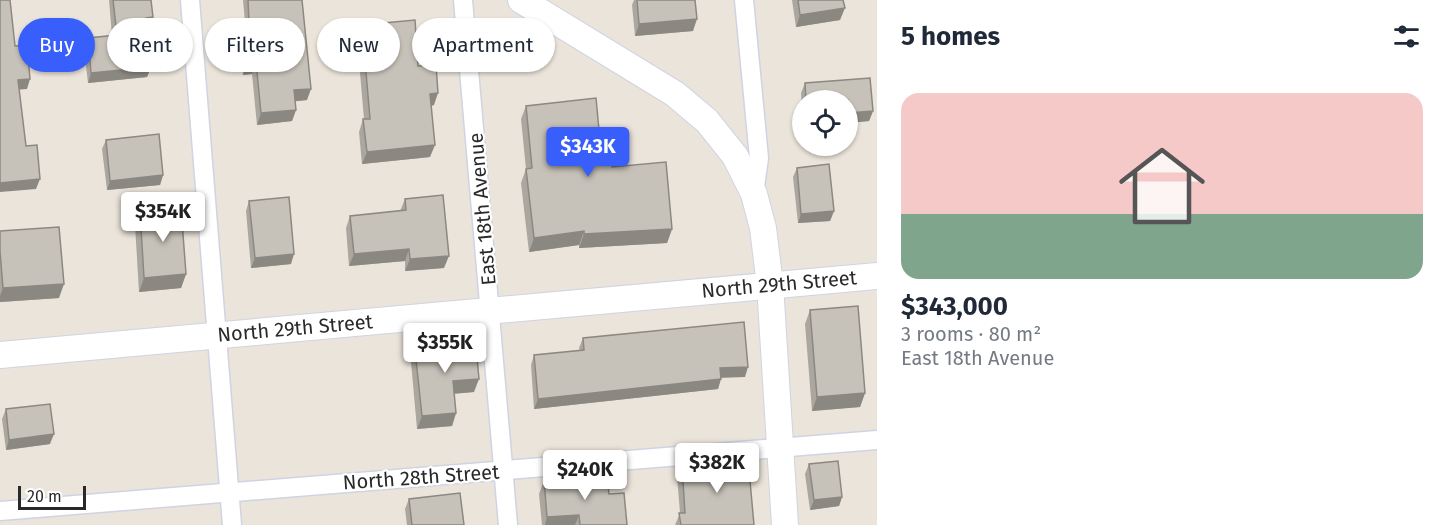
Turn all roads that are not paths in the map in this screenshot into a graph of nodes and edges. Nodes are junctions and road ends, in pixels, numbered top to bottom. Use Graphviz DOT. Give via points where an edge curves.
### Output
graph roads {
  1 [pos="190,0"];
  2 [pos="463,0"];
  3 [pos="521,0"];
  4 [pos="744,0"];
  5 [pos="754,194"];
  6 [pos="877,276"];
  7 [pos="770,285"];
  8 [pos="490,310"];
  9 [pos="216,335"];
  10 [pos="0,354"];
  11 [pos="877,440"];
  12 [pos="779,449"];
  13 [pos="504,471"];
  14 [pos="229,491"];
  15 [pos="0,511"];
  16 [pos="232,525"];
  17 [pos="508,525"];
  18 [pos="785,525"];
  1 -- 9 [label="street"];
  2 -- 8 [label="street, East 18th Avenue"];
  3 -- 5 [label="street" via="675,94 707,121 735,156"];
  4 -- 5 [label="street" via="759,158"];
  5 -- 7 [label="street"];
  6 -- 7 [label="street, North 29th Street"];
  7 -- 8 [label="street, North 29th Street"];
  7 -- 12 [label="street"];
  8 -- 9 [label="street, North 29th Street"];
  8 -- 13 [label="street, East 18th Avenue"];
  9 -- 10 [label="street, North 29th Street"];
  9 -- 14 [label="street"];
  11 -- 12 [label="street, North 28th Street"];
  12 -- 13 [label="street, North 28th Street"];
  12 -- 18 [label="street"];
  13 -- 14 [label="street, North 28th Street"];
  13 -- 17 [label="street, East 18th Avenue"];
  14 -- 15 [label="street, North 28th Street"];
  14 -- 16 [label="street"];
}
